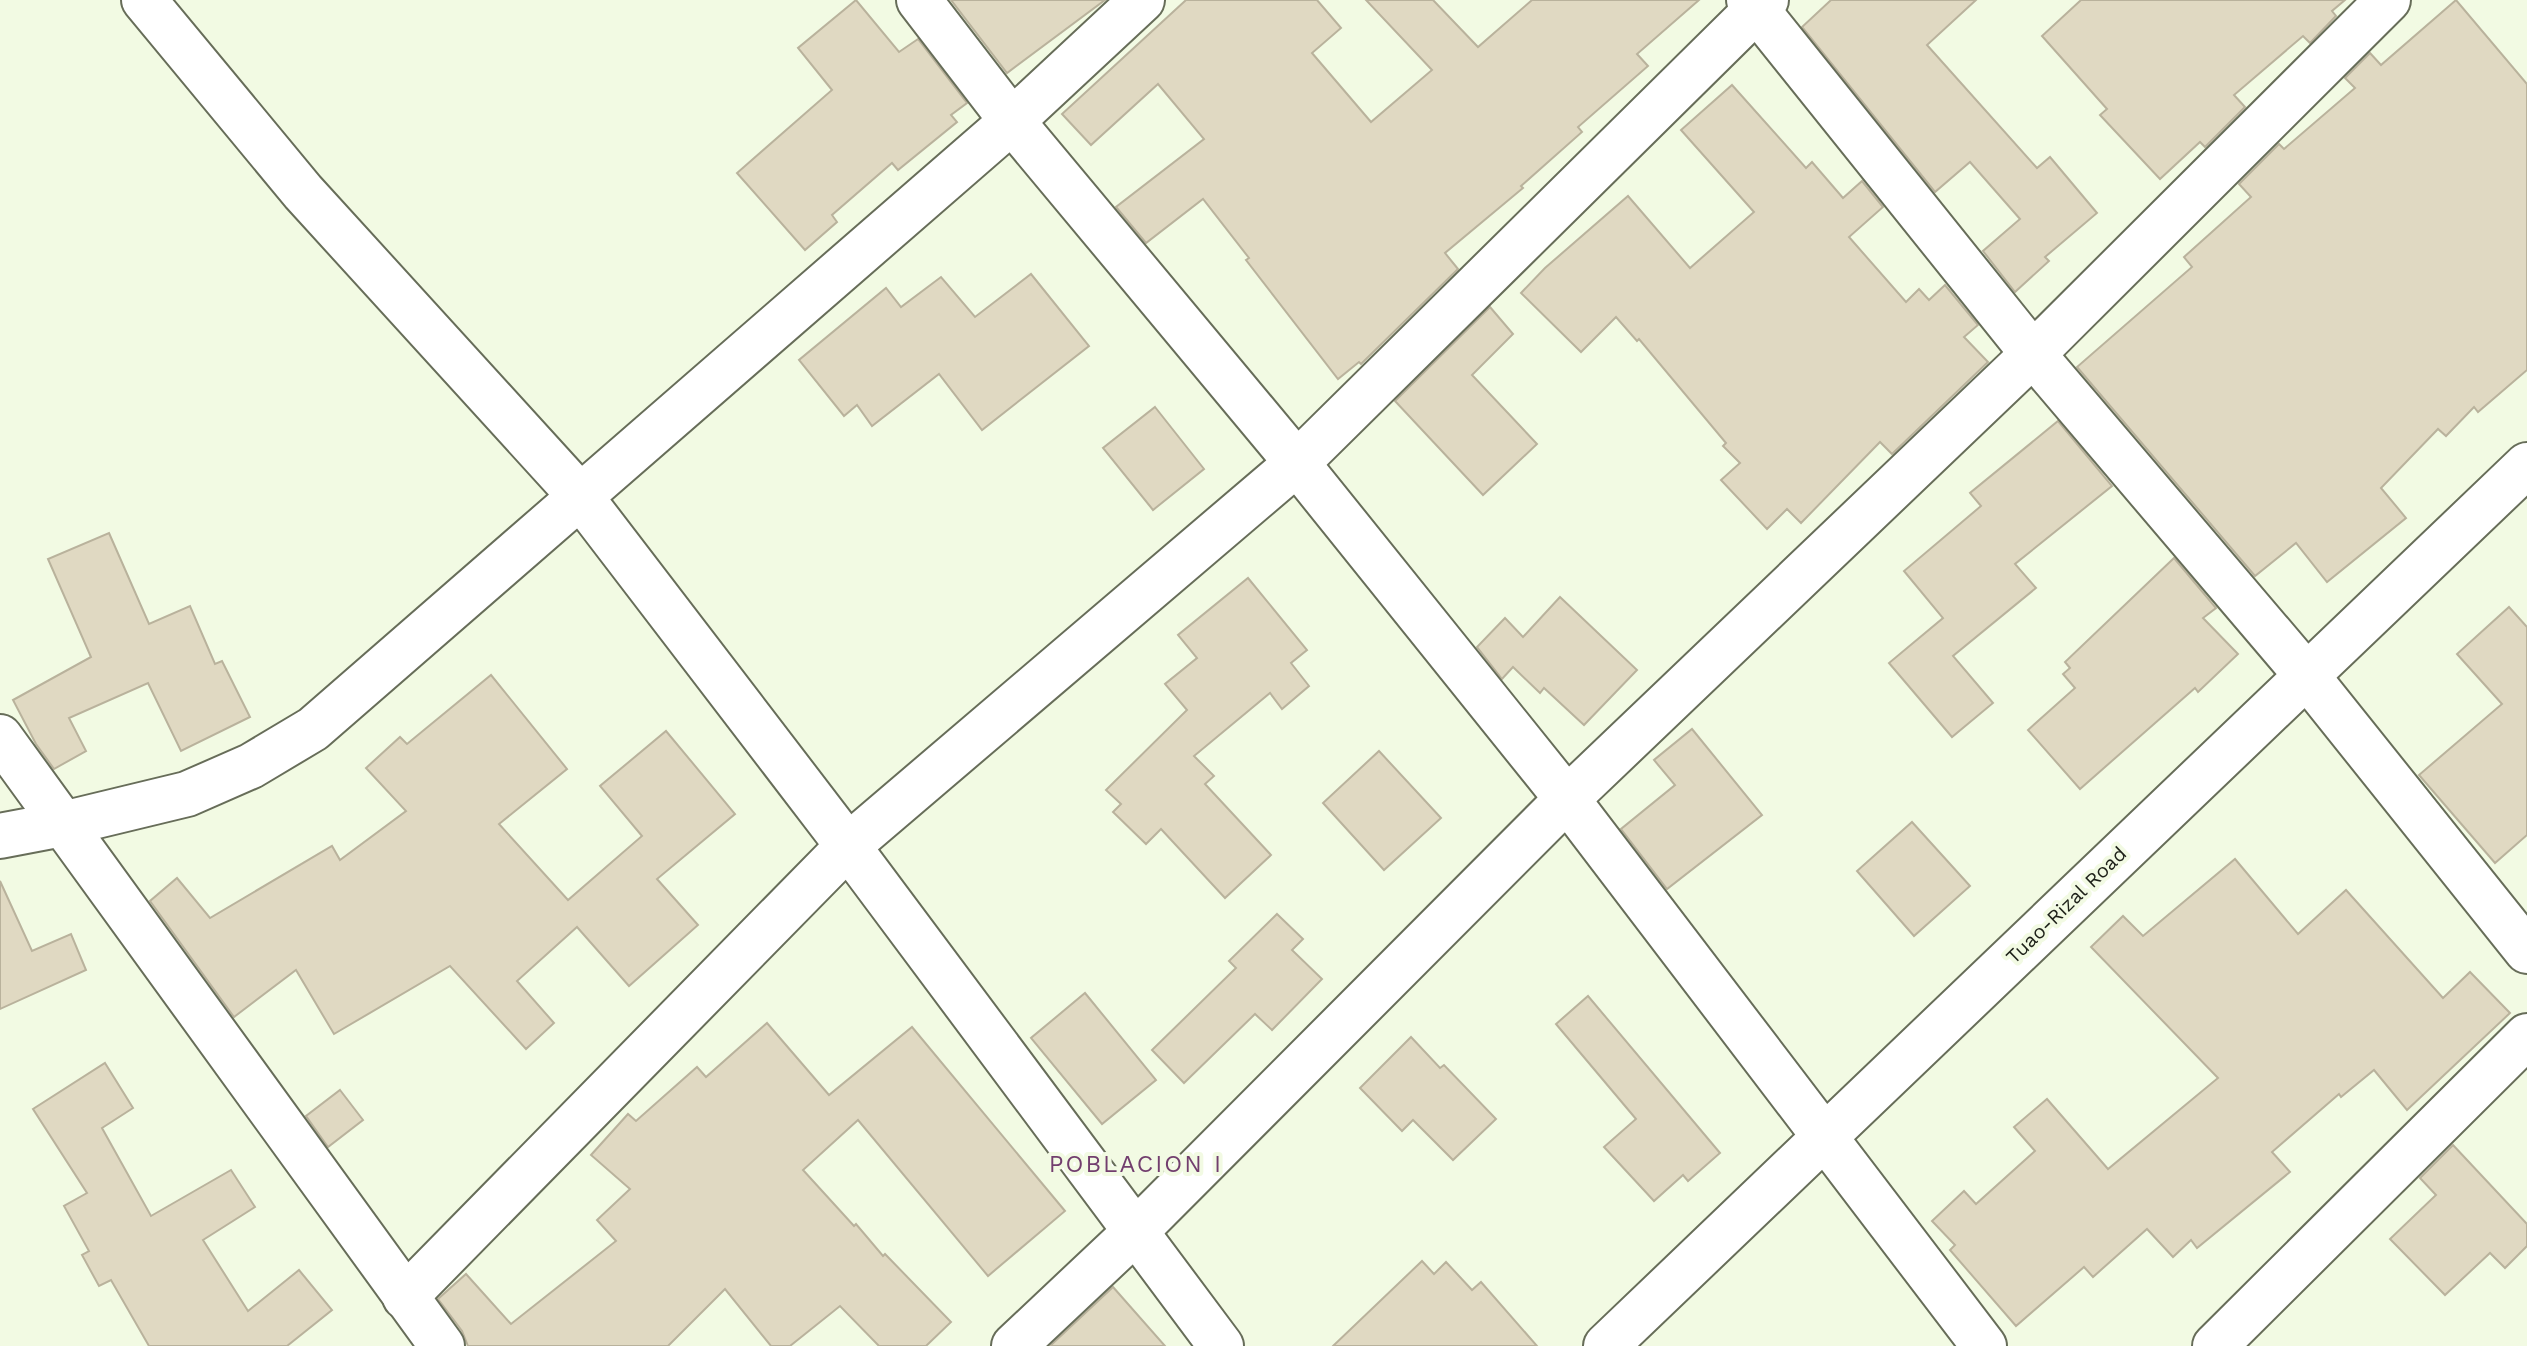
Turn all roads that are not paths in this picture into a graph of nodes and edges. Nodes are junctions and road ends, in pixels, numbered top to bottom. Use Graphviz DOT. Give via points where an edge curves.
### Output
graph roads {
  1 [pos="144,0"];
  2 [pos="919,0"];
  3 [pos="1142,0"];
  4 [pos="2388,0"];
  5 [pos="1757,3"];
  6 [pos="1012,121"];
  7 [pos="2033,354"];
  8 [pos="1297,463"];
  9 [pos="2527,465"];
  10 [pos="580,496"];
  11 [pos="2307,676"];
  12 [pos="0,737"];
  13 [pos="1567,799"];
  14 [pos="63,824"];
  15 [pos="0,836"];
  16 [pos="848,846"];
  17 [pos="2527,951"];
  18 [pos="2527,1036"];
  19 [pos="1824,1136"];
  20 [pos="1134,1233"];
  21 [pos="405,1297"];
  22 [pos="442,1346"];
  23 [pos="1014,1346"];
  24 [pos="1221,1346"];
  25 [pos="1606,1346"];
  26 [pos="1984,1346"];
  27 [pos="2215,1346"];
  1 -- 10 [label="street" via="303,192"];
  2 -- 6 [label="street"];
  3 -- 6 [label="street"];
  4 -- 7 [label="street"];
  5 -- 7 [label="street"];
  5 -- 8 [label="street"];
  6 -- 8 [label="street"];
  6 -- 10 [label="street"];
  7 -- 11 [label="street"];
  7 -- 13 [label="street"];
  8 -- 13 [label="street"];
  8 -- 16 [label="street"];
  9 -- 11 [label="street, Tuao-Rizal Road"];
  10 -- 14 [label="street" via="313,729 251,766 187,794"];
  10 -- 16 [label="street"];
  11 -- 17 [label="street"];
  11 -- 19 [label="street, Tuao-Rizal Road"];
  12 -- 14 [label="street"];
  13 -- 19 [label="street"];
  13 -- 20 [label="street"];
  14 -- 15 [label="street"];
  14 -- 21 [label="street"];
  16 -- 20 [label="street"];
  16 -- 21 [label="street"];
  18 -- 27 [label="street"];
  19 -- 25 [label="street, Tuao-Rizal Road"];
  19 -- 26 [label="street"];
  20 -- 23 [label="street"];
  20 -- 24 [label="street"];
  21 -- 22 [label="street"];
}
